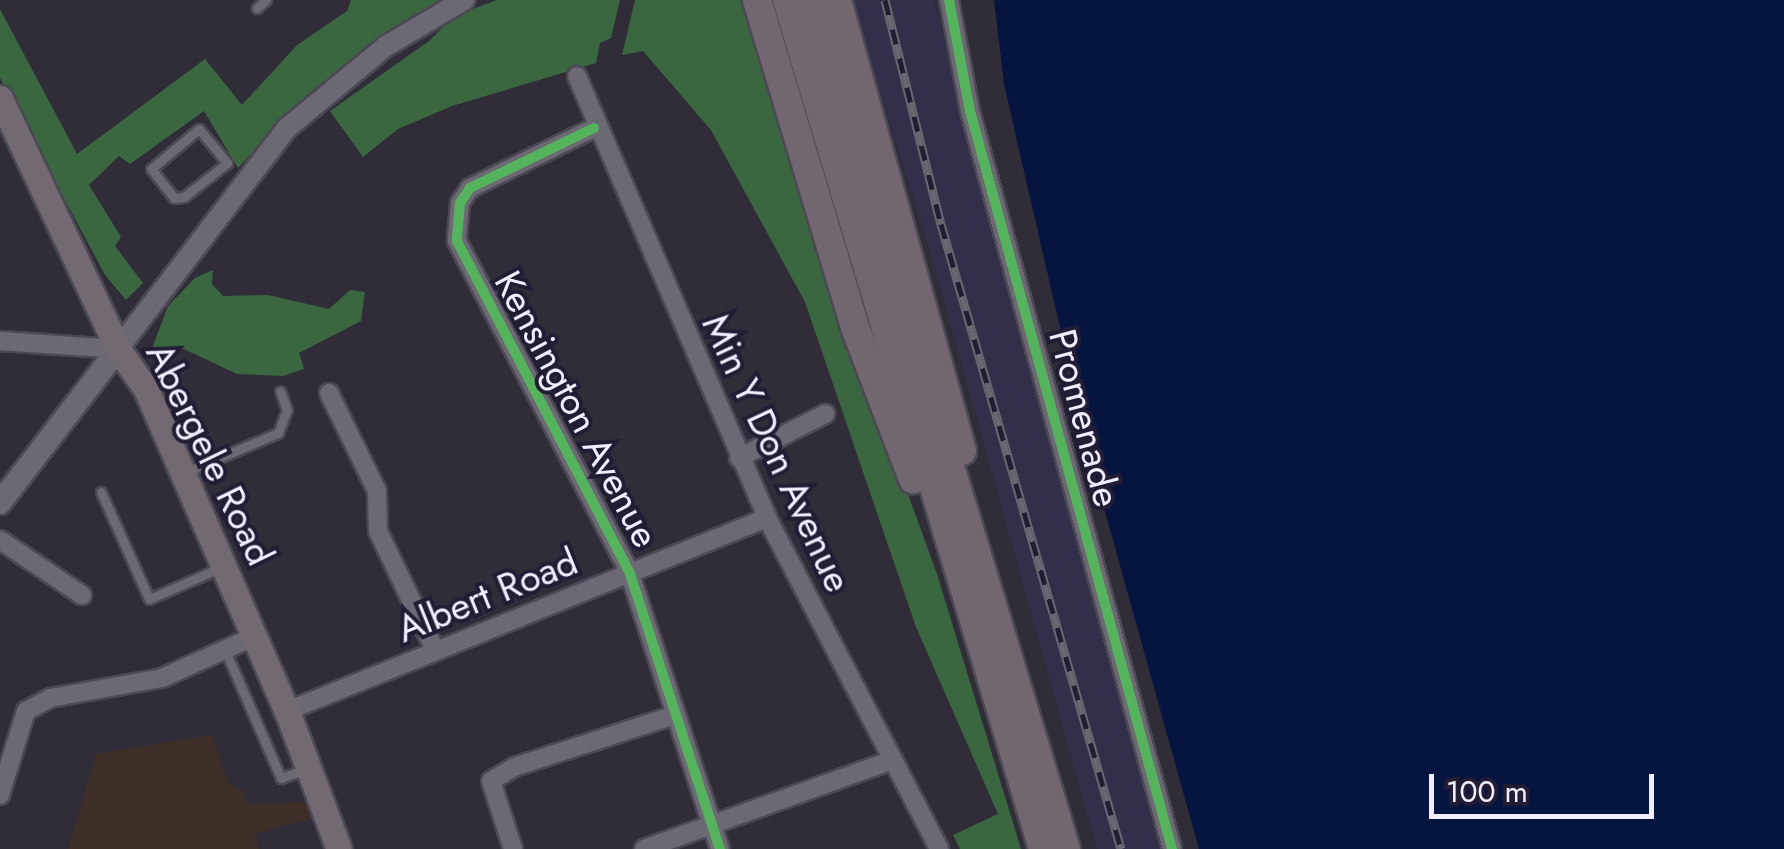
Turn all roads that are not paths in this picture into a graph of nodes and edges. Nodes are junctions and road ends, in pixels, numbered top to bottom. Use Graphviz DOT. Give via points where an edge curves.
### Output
graph roads {
  1 [pos="266,0"];
  2 [pos="464,0"];
  3 [pos="757,0"];
  4 [pos="786,0"];
  5 [pos="809,0"];
  6 [pos="837,0"];
  7 [pos="949,0"];
  8 [pos="257,8"];
  9 [pos="577,76"];
  10 [pos="0,98"];
  11 [pos="594,128"];
  12 [pos="226,162"];
  13 [pos="245,180"];
  14 [pos="0,341"];
  15 [pos="118,349"];
  16 [pos="280,391"];
  17 [pos="328,393"];
  18 [pos="825,414"];
  19 [pos="739,458"];
  20 [pos="184,473"];
  21 [pos="100,492"];
  22 [pos="0,503"];
  23 [pos="767,518"];
  24 [pos="0,540"];
  25 [pos="224,566"];
  26 [pos="630,574"];
  27 [pos="82,595"];
  28 [pos="255,636"];
  29 [pos="226,650"];
  30 [pos="435,650"];
  31 [pos="1010,703"];
  32 [pos="287,711"];
  33 [pos="672,716"];
  34 [pos="893,760"];
  35 [pos="308,768"];
  36 [pos="0,795"];
  37 [pos="712,826"];
  38 [pos="339,849"];
  39 [pos="513,849"];
  40 [pos="644,849"];
  41 [pos="720,849"];
  42 [pos="939,849"];
  43 [pos="1044,849"];
  44 [pos="1066,849"];
  45 [pos="1172,849"];
  1 -- 8 [label="lane"];
  2 -- 13 [label="street" via="348,74 286,129"];
  3 -- 31 [label="highway" via="856,330"];
  4 -- 31 [label="highway"];
  5 -- 31 [label="highway"];
  6 -- 31 [label="highway" via="936,346"];
  7 -- 45 [label="street, Promenade" via="970,111"];
  9 -- 11 [label="street, Min Y Don Avenue"];
  10 -- 15 [label="main road, Abergele Road"];
  11 -- 19 [label="street, Min Y Don Avenue"];
  11 -- 26 [label="street, Kensington Avenue" via="470,188 460,203 456,242"];
  12 -- 12 [label="lane" via="181,199 151,169 199,129"];
  12 -- 13 [label="lane"];
  13 -- 15 [label="street"];
  14 -- 15 [label="street"];
  15 -- 20 [label="main road, Abergele Road" via="146,389"];
  15 -- 22 [label="main road"];
  16 -- 20 [label="lane" via="287,410 278,433"];
  17 -- 30 [label="street" via="377,491 378,530"];
  18 -- 19 [label="street"];
  19 -- 23 [label="street, Min Y Don Avenue"];
  20 -- 25 [label="main road, Abergele Road"];
  21 -- 25 [label="lane" via="149,598"];
  23 -- 26 [label="street, Albert Road"];
  23 -- 34 [label="street, Min Y Don Avenue"];
  24 -- 27 [label="street"];
  25 -- 28 [label="main road, Abergele Road"];
  26 -- 30 [label="street, Albert Road"];
  26 -- 33 [label="street, Kensington Avenue"];
  28 -- 29 [label="street"];
  28 -- 32 [label="main road, Abergele Road"];
  29 -- 35 [label="lane" via="281,778"];
  29 -- 36 [label="street" via="162,678 50,698 26,712"];
  30 -- 32 [label="street, Albert Road"];
  31 -- 43 [label="highway"];
  31 -- 44 [label="highway"];
  32 -- 35 [label="main road, Abergele Road"];
  33 -- 37 [label="street, Kensington Avenue"];
  33 -- 39 [label="street" via="514,767 491,781"];
  34 -- 37 [label="street"];
  34 -- 42 [label="street, Min Y Don Avenue"];
  35 -- 38 [label="main road, Abergele Road"];
  37 -- 40 [label="street"];
  37 -- 41 [label="street, Kensington Avenue"];
}
